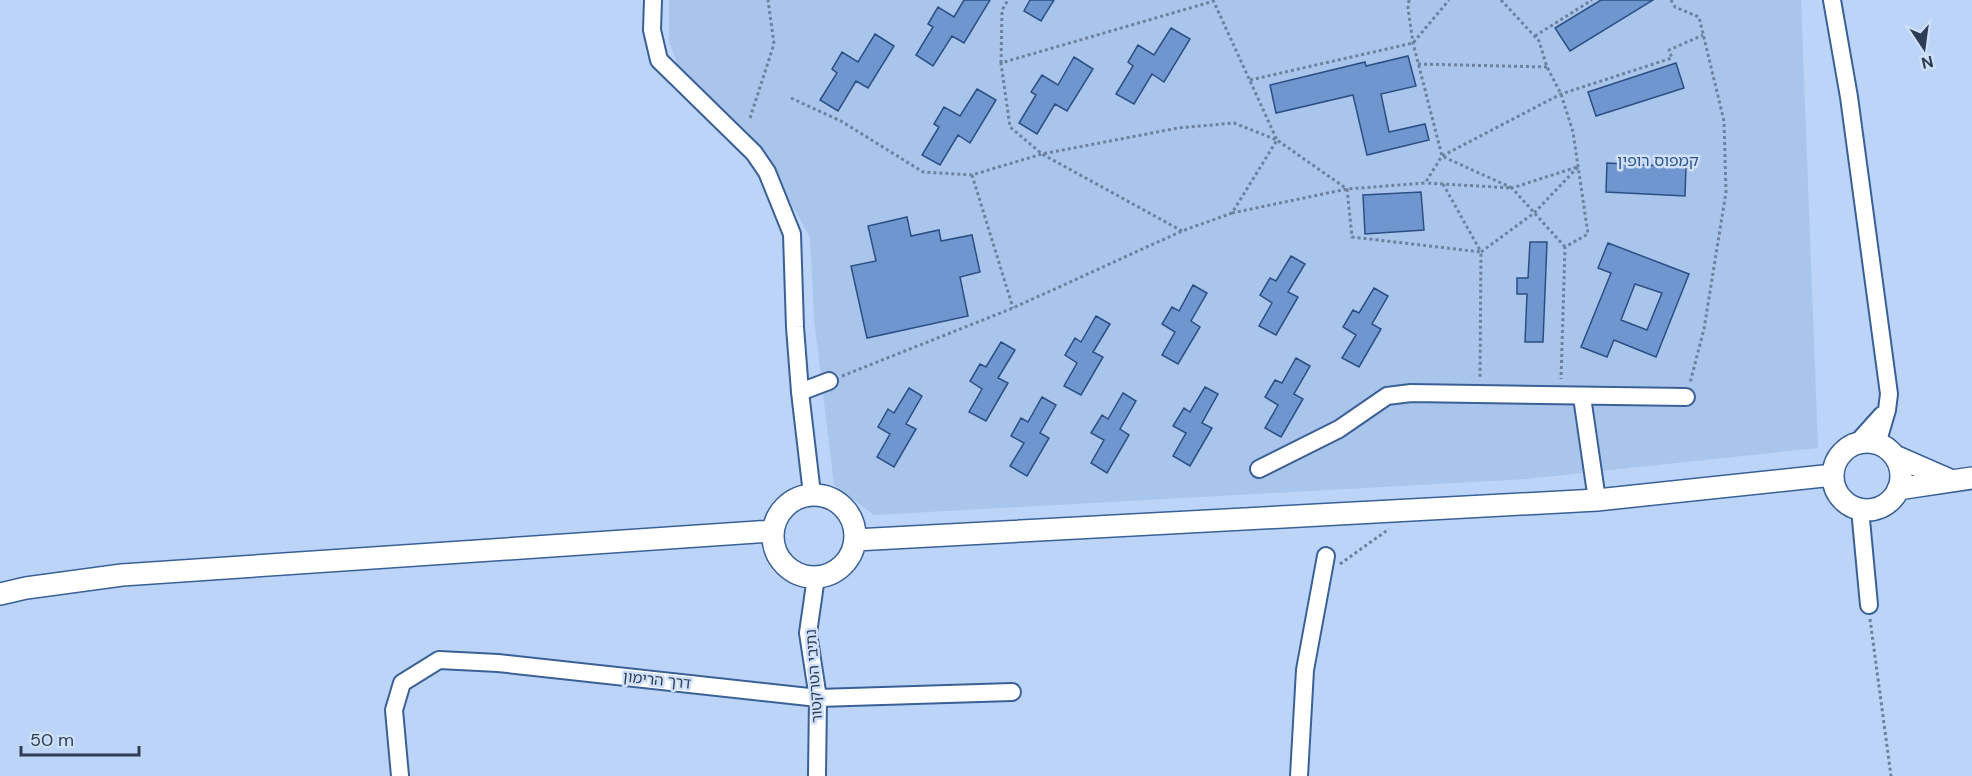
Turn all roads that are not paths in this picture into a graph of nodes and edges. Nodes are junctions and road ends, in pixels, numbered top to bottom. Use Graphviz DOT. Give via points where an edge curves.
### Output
graph roads {
  1 [pos="653,0"];
  2 [pos="1832,0"];
  3 [pos="829,381"];
  4 [pos="800,392"];
  5 [pos="1582,397"];
  6 [pos="1686,397"];
  7 [pos="1867,444"];
  8 [pos="1895,456"];
  9 [pos="1259,469"];
  10 [pos="1833,475"];
  11 [pos="1972,478"];
  12 [pos="1950,480"];
  13 [pos="1898,489"];
  14 [pos="812,494"];
  15 [pos="1597,500"];
  16 [pos="1860,509"];
  17 [pos="772,531"];
  18 [pos="855,540"];
  19 [pos="1326,556"];
  20 [pos="816,577"];
  21 [pos="0,594"];
  22 [pos="1869,605"];
  23 [pos="1012,692"];
  24 [pos="818,698"];
  25 [pos="400,776"];
  26 [pos="817,776"];
  27 [pos="1299,776"];
  1 -- 4 [label="street" via="652,30 659,60 754,153 767,172 792,234"];
  2 -- 7 [label="street" via="1889,394 1887,410"];
  3 -- 4 [label="street"];
  4 -- 14 [label="street"];
  5 -- 6 [label="street"];
  5 -- 9 [label="street" via="1411,393 1387,396 1339,429"];
  5 -- 15 [label="street"];
  7 -- 8 [label="main road" via="1887,448"];
  7 -- 10 [label="main road" via="1840,456"];
  8 -- 12 [label="main road"];
  8 -- 13 [label="main road" via="1900,466"];
  10 -- 15 [label="main road"];
  10 -- 16 [label="main road" via="1838,493"];
  11 -- 12 [label="main road"];
  12 -- 13 [label="main road"];
  13 -- 16 [label="main road" via="1883,506"];
  14 -- 17 [label="main road" via="790,502 775,520"];
  14 -- 18 [label="main road" via="826,496 849,513"];
  15 -- 18 [label="main road"];
  16 -- 22 [label="street"];
  17 -- 20 [label="main road" via="773,543 784,564 804,576"];
  17 -- 21 [label="main road" via="122,575"];
  18 -- 20 [label="main road" via="838,569"];
  19 -- 27 [label="street" via="1305,670"];
  20 -- 24 [label="street, נתיבי הטרקטור" via="808,633"];
  23 -- 24 [label="street, דרך הרימון"];
  24 -- 25 [label="street, דרך הרימון" via="439,660 402,683 394,710"];
  24 -- 26 [label="street, נתיבי הטרקטור"];
}
